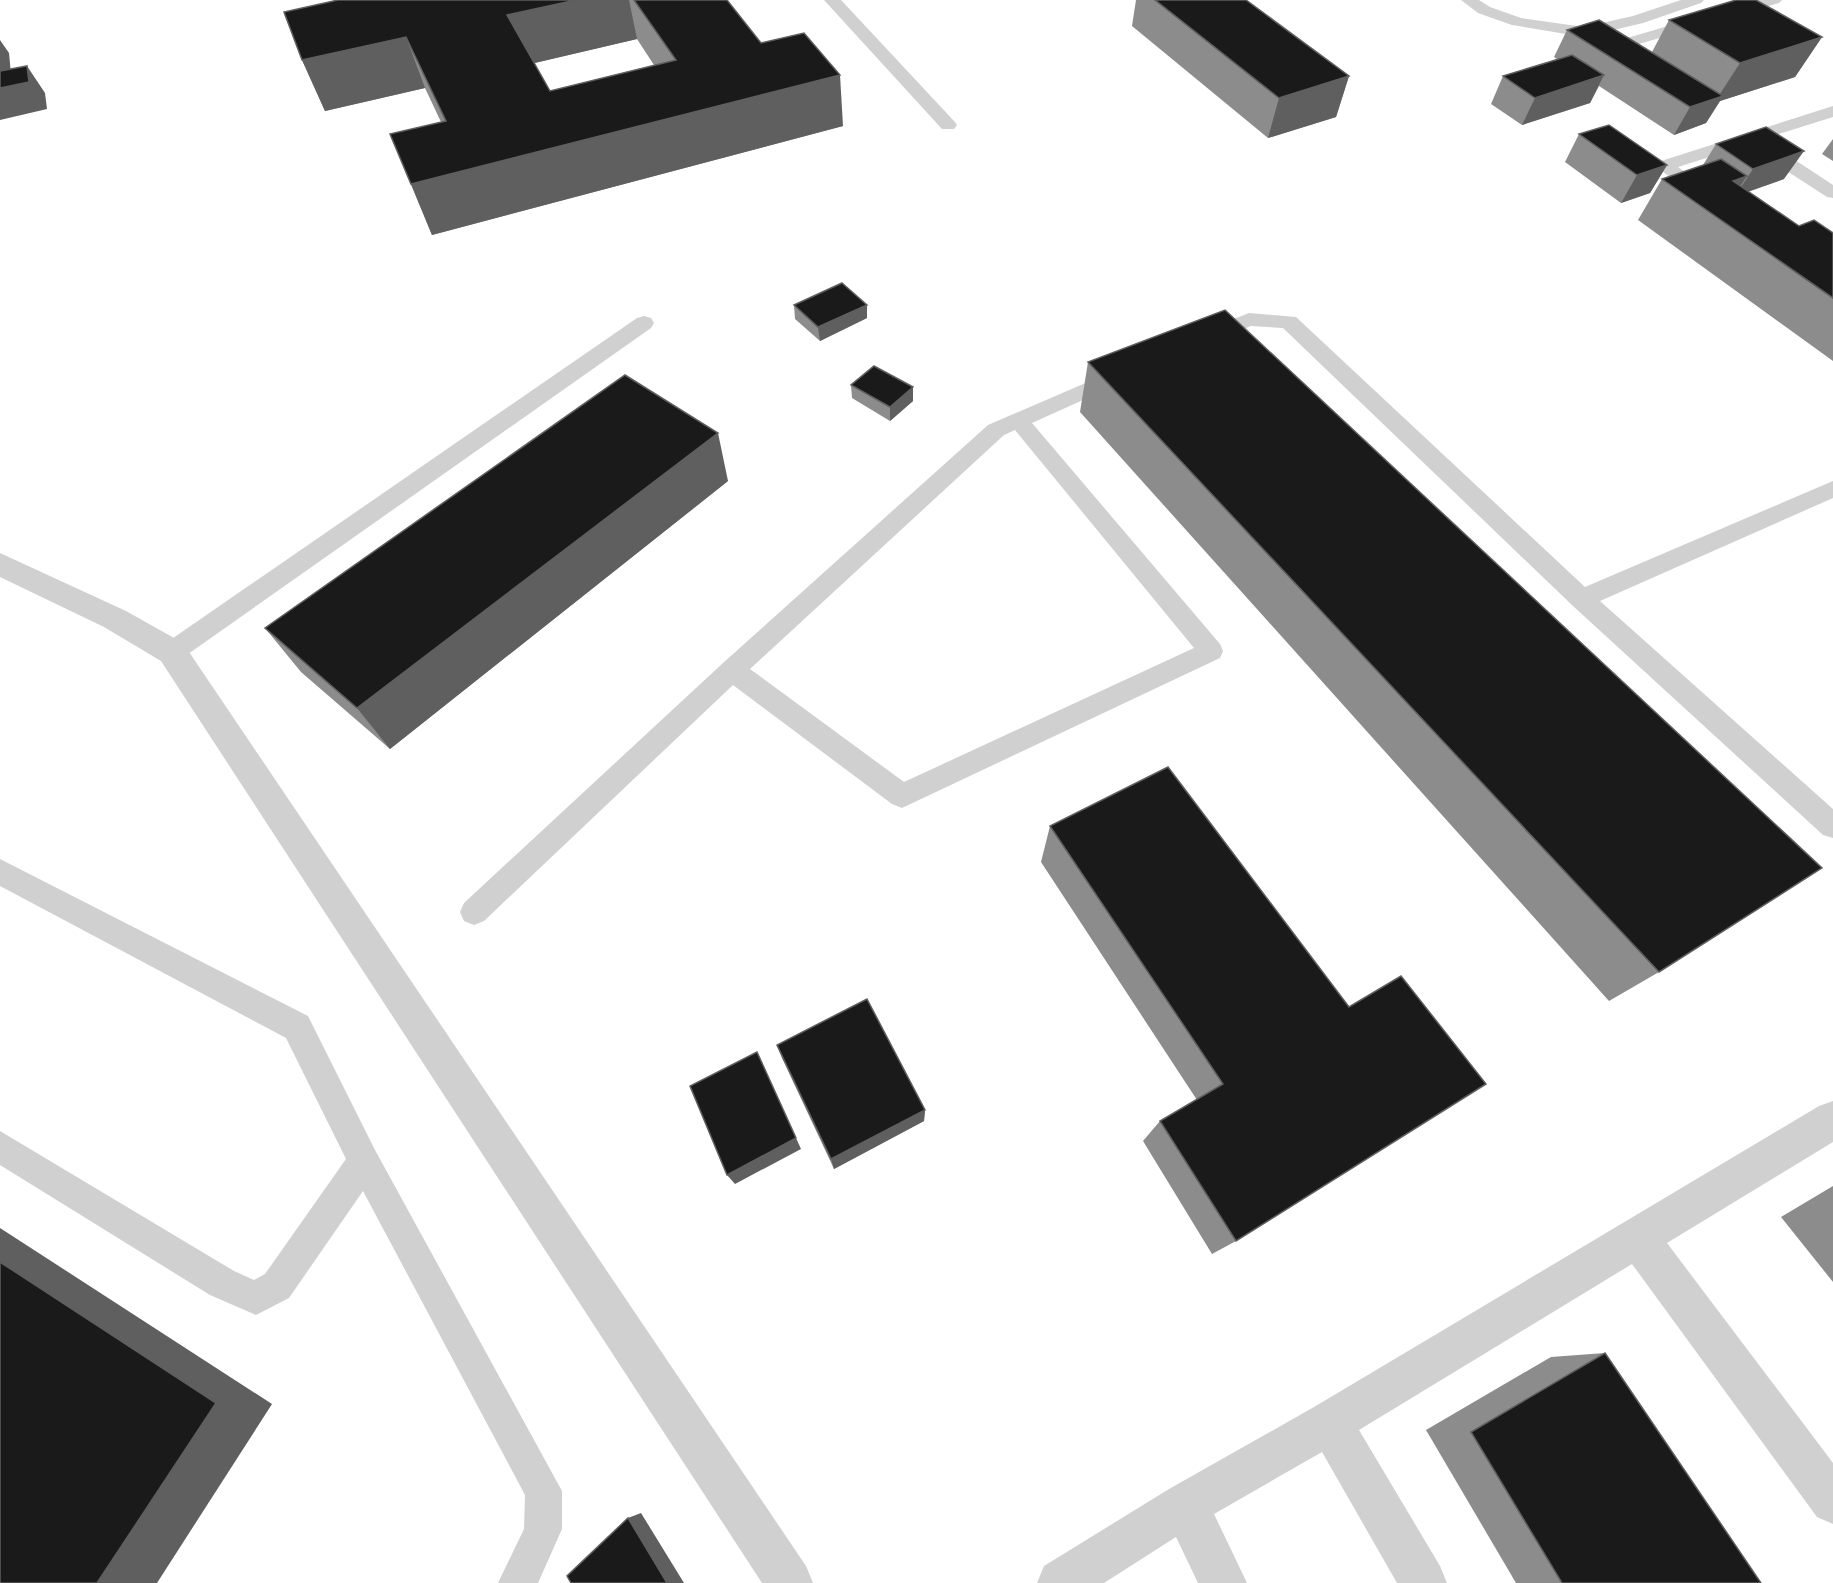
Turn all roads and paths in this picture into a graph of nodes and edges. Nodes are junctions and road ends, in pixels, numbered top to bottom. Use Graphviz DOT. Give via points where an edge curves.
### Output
graph roads {
  1 [pos="832,0"];
  2 [pos="1469,0"];
  3 [pos="1696,0"];
  4 [pos="1774,0"];
  5 [pos="1617,46"];
  6 [pos="1833,111"];
  7 [pos="948,125"];
  8 [pos="1749,138"];
  9 [pos="1833,193"];
  10 [pos="1720,205"];
  11 [pos="644,323"];
  12 [pos="1186,347"];
  13 [pos="1144,365"];
  14 [pos="1018,420"];
  15 [pos="1833,489"];
  16 [pos="0,564"];
  17 [pos="1582,599"];
  18 [pos="172,652"];
  19 [pos="732,670"];
  20 [pos="1833,826"];
  21 [pos="0,872"];
  22 [pos="474,912"];
  23 [pos="1833,1120"];
  24 [pos="0,1147"];
  25 [pos="364,1161"];
  26 [pos="1637,1236"];
  27 [pos="1330,1423"];
  28 [pos="1833,1501"];
  29 [pos="1185,1505"];
  30 [pos="517,1583"];
  31 [pos="789,1583"];
  32 [pos="1060,1583"];
  33 [pos="1222,1583"];
  34 [pos="1423,1583"];
  1 -- 7 [label="lane"];
  2 -- 3 [label="lane" via="1518,22 1584,32 1637,20"];
  4 -- 5 [label="lane"];
  6 -- 8 [label="lane"];
  8 -- 9 [label="lane"];
  8 -- 10 [label="lane" via="1664,166"];
  11 -- 18 [label="lane"];
  12 -- 17 [label="lane" via="1249,319 1288,322"];
  13 -- 14 [label="lane"];
  14 -- 19 [label="lane" via="996,430"];
  14 -- 19 [label="lane" via="1211,651 902,796"];
  15 -- 17 [label="lane"];
  16 -- 18 [label="street" via="116,619"];
  17 -- 20 [label="lane"];
  18 -- 31 [label="street"];
  19 -- 22 [label="lane"];
  21 -- 25 [label="lane" via="297,1027"];
  23 -- 26 [label="street"];
  24 -- 25 [label="lane" via="222,1283 256,1298 277,1286"];
  25 -- 30 [label="lane" via="543,1491 543,1535"];
  26 -- 27 [label="street"];
  26 -- 28 [label="street"];
  27 -- 29 [label="street"];
  27 -- 34 [label="street"];
  29 -- 32 [label="street"];
  29 -- 33 [label="street"];
}
